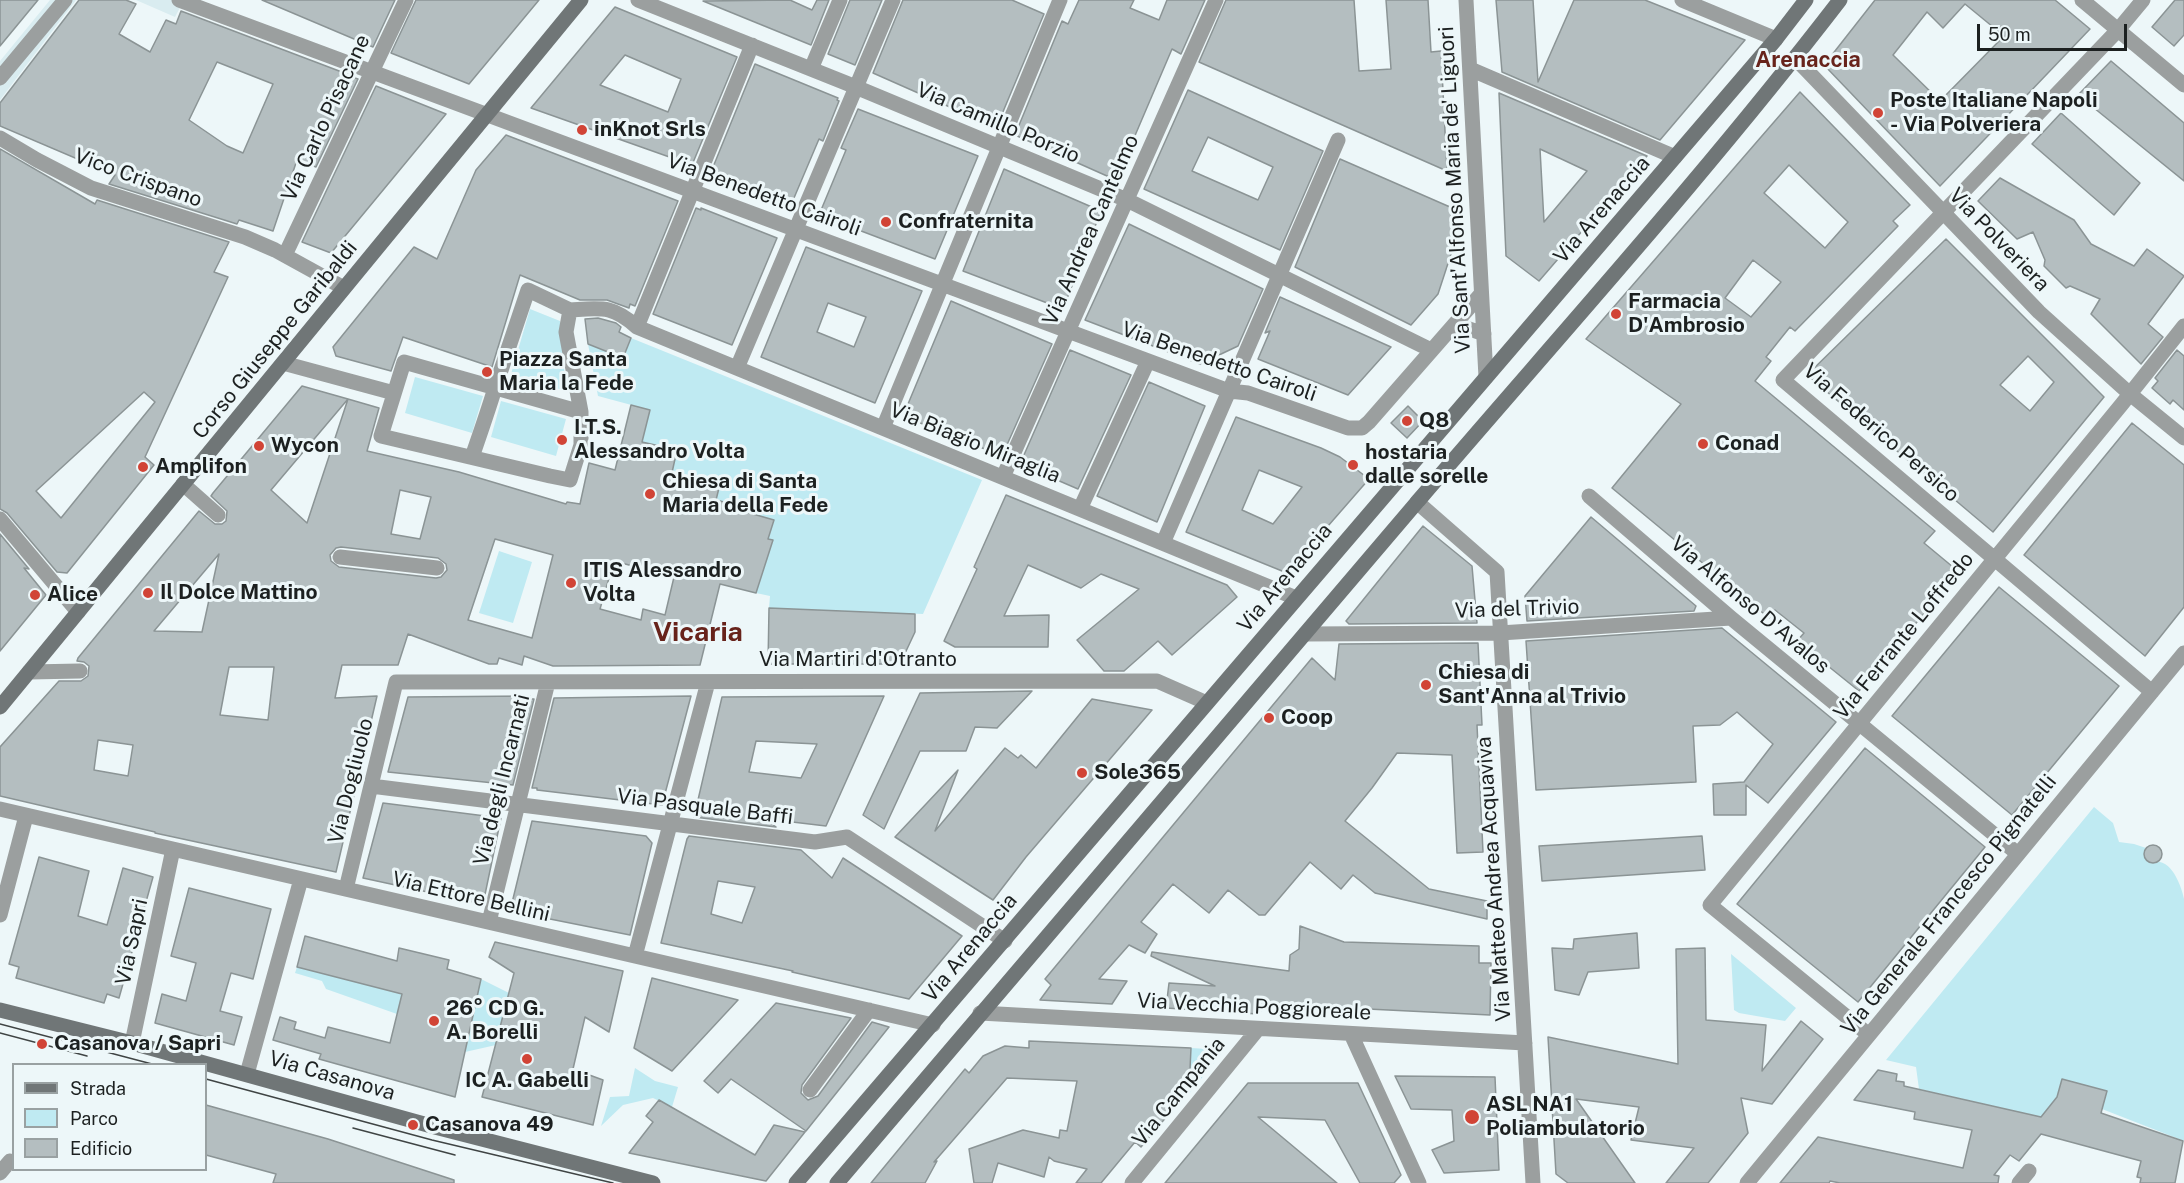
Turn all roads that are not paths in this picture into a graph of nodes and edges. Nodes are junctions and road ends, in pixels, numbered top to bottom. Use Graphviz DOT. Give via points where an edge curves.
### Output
graph roads {
  1 [pos="65,0"];
  2 [pos="406,0"];
  3 [pos="581,0"];
  4 [pos="638,0"];
  5 [pos="840,0"];
  6 [pos="893,0"];
  7 [pos="1060,0"];
  8 [pos="1216,0"];
  9 [pos="1466,0"];
  10 [pos="1682,0"];
  11 [pos="1806,0"];
  12 [pos="1840,0"];
  13 [pos="2082,0"];
  14 [pos="2143,0"];
  15 [pos="188,2"];
  16 [pos="2118,30"];
  17 [pos="1776,39"];
  18 [pos="752,45"];
  19 [pos="1795,58"];
  20 [pos="811,69"];
  21 [pos="1470,69"];
  22 [pos="372,72"];
  23 [pos="0,78"];
  24 [pos="2184,85"];
  25 [pos="856,87"];
  26 [pos="488,114"];
  27 [pos="0,138"];
  28 [pos="1338,140"];
  29 [pos="999,147"];
  30 [pos="1675,157"];
  31 [pos="692,191"];
  32 [pos="1127,200"];
  33 [pos="1944,213"];
  34 [pos="796,230"];
  35 [pos="285,255"];
  36 [pos="1279,275"];
  37 [pos="942,284"];
  38 [pos="344,288"];
  39 [pos="1481,294"];
  40 [pos="570,310"];
  41 [pos="1455,324"];
  42 [pos="2184,326"];
  43 [pos="637,327"];
  44 [pos="1068,331"];
  45 [pos="1484,334"];
  46 [pos="1431,350"];
  47 [pos="1148,361"];
  48 [pos="283,363"];
  49 [pos="737,368"];
  50 [pos="1486,377"];
  51 [pos="495,388"];
  52 [pos="1229,391"];
  53 [pos="394,393"];
  54 [pos="2130,394"];
  55 [pos="580,412"];
  56 [pos="883,428"];
  57 [pos="2184,438"];
  58 [pos="472,457"];
  59 [pos="1004,477"];
  60 [pos="183,484"];
  61 [pos="1592,498"];
  62 [pos="1417,502"];
  63 [pos="1080,509"];
  64 [pos="218,515"];
  65 [pos="0,519"];
  66 [pos="1163,543"];
  67 [pos="340,557"];
  68 [pos="1995,559"];
  69 [pos="437,568"];
  70 [pos="1296,598"];
  71 [pos="78,612"];
  72 [pos="1731,618"];
  73 [pos="1500,633"];
  74 [pos="1305,634"];
  75 [pos="2184,653"];
  76 [pos="80,671"];
  77 [pos="29,672"];
  78 [pos="396,682"];
  79 [pos="548,682"];
  80 [pos="708,682"];
  81 [pos="2152,692"];
  82 [pos="1207,703"];
  83 [pos="0,707"];
  84 [pos="1860,723"];
  85 [pos="371,786"];
  86 [pos="518,805"];
  87 [pos="0,809"];
  88 [pos="26,816"];
  89 [pos="670,824"];
  90 [pos="173,849"];
  91 [pos="2019,854"];
  92 [pos="301,879"];
  93 [pos="346,889"];
  94 [pos="0,915"];
  95 [pos="489,922"];
  96 [pos="1005,940"];
  97 [pos="635,956"];
  98 [pos="0,1010"];
  99 [pos="869,1010"];
  100 [pos="980,1013"];
  101 [pos="933,1025"];
  102 [pos="1258,1029"];
  103 [pos="1351,1034"];
  104 [pos="1869,1035"];
  105 [pos="132,1043"];
  106 [pos="1525,1043"];
  107 [pos="206,1063"];
  108 [pos="207,1063"];
  109 [pos="247,1074"];
  110 [pos="810,1090"];
  111 [pos="653,1183"];
  112 [pos="796,1183"];
  113 [pos="837,1183"];
  114 [pos="1132,1183"];
  115 [pos="1419,1183"];
  116 [pos="1533,1183"];
  117 [pos="1747,1183"];
  1 -- 23 [label="street"];
  2 -- 22 [label="street, Via Carlo Pisacane"];
  3 -- 26 [label="main road, Corso Giuseppe Garibaldi"];
  4 -- 18 [label="street, Via Camillo Porzio"];
  5 -- 20 [label="street"];
  6 -- 25 [label="street"];
  7 -- 29 [label="street"];
  8 -- 32 [label="street, Via Andrea Cantelmo"];
  9 -- 21 [label="street, Via Sant'Alfonso Maria de' Liguori"];
  10 -- 17 [label="street"];
  11 -- 17 [label="main road, Via Arenaccia"];
  12 -- 19 [label="main road"];
  13 -- 16 [label="street"];
  14 -- 16 [label="street, Via Federico Persico"];
  15 -- 22 [label="street, Via Benedetto Cairoli"];
  16 -- 24 [label="street"];
  16 -- 33 [label="street, Via Federico Persico"];
  17 -- 30 [label="main road, Via Arenaccia"];
  18 -- 20 [label="street, Via Camillo Porzio"];
  18 -- 31 [label="street"];
  19 -- 33 [label="street, Via Polveriera"];
  19 -- 62 [label="main road"];
  20 -- 25 [label="street, Via Camillo Porzio"];
  21 -- 30 [label="street"];
  21 -- 39 [label="street, Via Sant'Alfonso Maria de' Liguori"];
  22 -- 26 [label="street, Via Benedetto Cairoli"];
  22 -- 35 [label="street, Via Carlo Pisacane"];
  25 -- 29 [label="street, Via Camillo Porzio"];
  25 -- 34 [label="street"];
  26 -- 31 [label="street, Via Benedetto Cairoli"];
  26 -- 38 [label="main road, Corso Giuseppe Garibaldi"];
  27 -- 35 [label="street, Vico Crispano" via="91,188"];
  28 -- 36 [label="street"];
  29 -- 32 [label="street, Via Camillo Porzio"];
  29 -- 37 [label="street"];
  30 -- 50 [label="main road, Via Arenaccia"];
  31 -- 34 [label="street, Via Benedetto Cairoli"];
  31 -- 43 [label="street"];
  32 -- 36 [label="street, Via Camillo Porzio"];
  32 -- 44 [label="street, Via Andrea Cantelmo"];
  33 -- 54 [label="street, Via Polveriera" via="2039,312"];
  33 -- 68 [label="street, Via Federico Persico" via="1783,380"];
  34 -- 37 [label="street, Via Benedetto Cairoli"];
  34 -- 49 [label="street"];
  35 -- 38 [label="street, Vico Crispano"];
  36 -- 46 [label="street, Via Camillo Porzio"];
  36 -- 52 [label="street"];
  37 -- 44 [label="street, Via Benedetto Cairoli"];
  37 -- 56 [label="street"];
  38 -- 48 [label="main road, Corso Giuseppe Garibaldi"];
  39 -- 41 [label="street"];
  39 -- 45 [label="street, Via Sant'Alfonso Maria de' Liguori"];
  40 -- 43 [label="street, Via Biagio Miraglia" via="601,308 623,314"];
  40 -- 51 [label="street" via="528,290"];
  40 -- 55 [label="street" via="566,332"];
  41 -- 45 [label="street"];
  41 -- 46 [label="street"];
  42 -- 54 [label="street, Via Ferrante Loffredo"];
  43 -- 49 [label="street, Via Biagio Miraglia"];
  44 -- 47 [label="street, Via Benedetto Cairoli"];
  44 -- 59 [label="street, Via Andrea Cantelmo"];
  45 -- 50 [label="street, Via Sant'Alfonso Maria de' Liguori"];
  46 -- 52 [label="street, Via Benedetto Cairoli" via="1362,428 1348,428 1248,393"];
  47 -- 52 [label="street, Via Benedetto Cairoli"];
  47 -- 63 [label="street"];
  48 -- 53 [label="street"];
  48 -- 60 [label="main road, Corso Giuseppe Garibaldi"];
  49 -- 56 [label="street, Via Biagio Miraglia"];
  50 -- 70 [label="main road, Via Arenaccia"];
  51 -- 53 [label="street" via="404,362"];
  51 -- 55 [label="street"];
  51 -- 58 [label="street"];
  52 -- 66 [label="street"];
  53 -- 58 [label="street" via="381,436"];
  54 -- 57 [label="street, Via Polveriera"];
  54 -- 68 [label="street, Via Ferrante Loffredo"];
  55 -- 58 [label="street" via="581,445 570,480"];
  56 -- 59 [label="street, Via Biagio Miraglia"];
  59 -- 63 [label="street, Via Biagio Miraglia"];
  60 -- 64 [label="street"];
  60 -- 71 [label="main road, Corso Giuseppe Garibaldi"];
  61 -- 72 [label="street, Via Alfonso D'Avalos"];
  62 -- 73 [label="street, Via Matteo Andrea Acquaviva" via="1497,572"];
  62 -- 74 [label="main road"];
  63 -- 66 [label="street, Via Biagio Miraglia"];
  65 -- 71 [label="street"];
  66 -- 70 [label="street, Via Biagio Miraglia"];
  67 -- 69 [label="street"];
  68 -- 81 [label="street, Via Federico Persico"];
  68 -- 84 [label="street, Via Ferrante Loffredo"];
  70 -- 82 [label="main road, Via Arenaccia"];
  71 -- 77 [label="main road, Corso Giuseppe Garibaldi"];
  72 -- 73 [label="street, Via del Trivio"];
  72 -- 84 [label="street, Via Alfonso D'Avalos"];
  73 -- 74 [label="street, Via del Trivio"];
  73 -- 106 [label="street, Via Matteo Andrea Acquaviva"];
  74 -- 100 [label="main road"];
  75 -- 81 [label="street, Via Generale Francesco Pignatelli"];
  76 -- 77 [label="street"];
  77 -- 83 [label="main road, Corso Giuseppe Garibaldi"];
  78 -- 79 [label="street, Via Martiri d'Otranto"];
  78 -- 85 [label="street, Via Dogliuolo"];
  79 -- 80 [label="street, Via Martiri d'Otranto"];
  79 -- 86 [label="street, Via degli Incarnati"];
  80 -- 82 [label="street, Via Martiri d'Otranto" via="1157,681"];
  80 -- 89 [label="street"];
  81 -- 91 [label="street, Via Generale Francesco Pignatelli"];
  82 -- 96 [label="main road, Via Arenaccia"];
  84 -- 91 [label="street, Via Alfonso D'Avalos"];
  84 -- 104 [label="street, Via Ferrante Loffredo" via="1710,905"];
  85 -- 86 [label="street, Via Pasquale Baffi"];
  85 -- 93 [label="street, Via Dogliuolo"];
  86 -- 89 [label="street, Via Pasquale Baffi"];
  86 -- 95 [label="street, Via degli Incarnati"];
  87 -- 88 [label="street, Via Ettore Bellini"];
  88 -- 90 [label="street, Via Ettore Bellini"];
  88 -- 94 [label="street"];
  89 -- 96 [label="street, Via Pasquale Baffi" via="815,842 847,837"];
  89 -- 97 [label="street"];
  90 -- 92 [label="street, Via Ettore Bellini"];
  90 -- 105 [label="street, Via Sapri"];
  91 -- 104 [label="street, Via Generale Francesco Pignatelli"];
  92 -- 93 [label="street, Via Ettore Bellini"];
  92 -- 109 [label="street"];
  93 -- 95 [label="street, Via Ettore Bellini"];
  95 -- 97 [label="street, Via Ettore Bellini"];
  96 -- 101 [label="main road, Via Arenaccia"];
  97 -- 99 [label="street, Via Ettore Bellini"];
  98 -- 105 [label="main road, Via Casanova"];
  99 -- 101 [label="street, Via Ettore Bellini"];
  99 -- 110 [label="street"];
  100 -- 102 [label="street, Via Vecchia Poggioreale"];
  100 -- 113 [label="main road"];
  101 -- 112 [label="main road, Via Arenaccia"];
  102 -- 103 [label="street, Via Vecchia Poggioreale"];
  102 -- 114 [label="street, Via Campania"];
  103 -- 106 [label="street, Via Vecchia Poggioreale"];
  103 -- 115 [label="street"];
  104 -- 117 [label="street, Via Generale Francesco Pignatelli"];
  105 -- 107 [label="main road, Via Casanova"];
  106 -- 116 [label="street, Via Matteo Andrea Acquaviva"];
  108 -- 109 [label="main road, Via Casanova"];
  109 -- 111 [label="main road, Via Casanova"];
}
